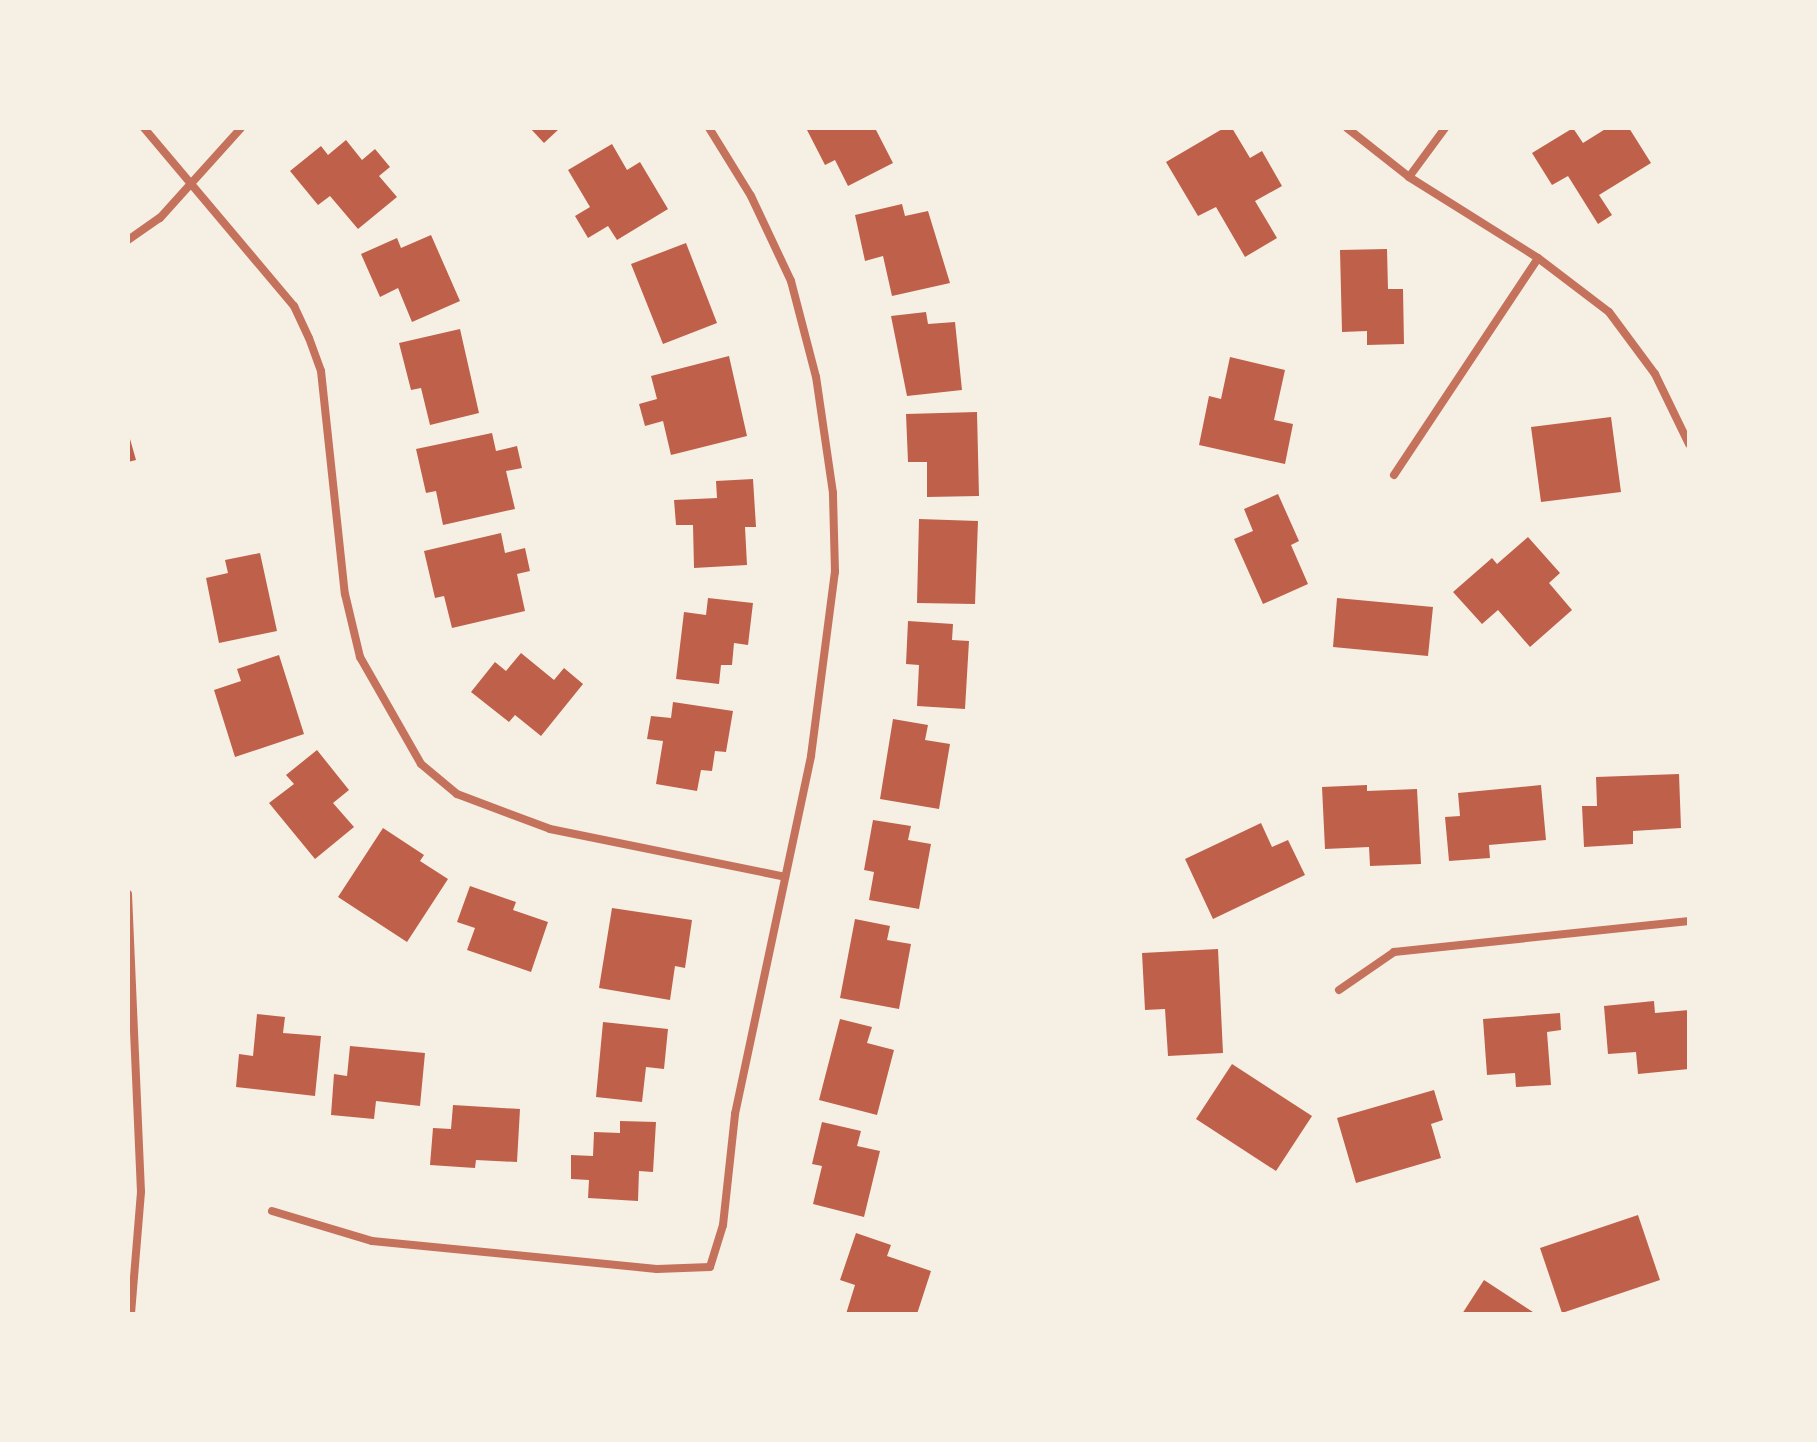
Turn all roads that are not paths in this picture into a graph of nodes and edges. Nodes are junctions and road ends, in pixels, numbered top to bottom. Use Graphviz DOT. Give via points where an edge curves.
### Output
graph roads {
  1 [pos="144,128"];
  2 [pos="241,128"];
  3 [pos="709,128"];
  4 [pos="1347,128"];
  5 [pos="1445,128"];
  6 [pos="1409,177"];
  7 [pos="189,184"];
  8 [pos="128,240"];
  9 [pos="1538,258"];
  10 [pos="1689,444"];
  11 [pos="1394,475"];
  12 [pos="785,877"];
  13 [pos="128,894"];
  14 [pos="1689,921"];
  15 [pos="1339,990"];
  16 [pos="272,1211"];
  17 [pos="131,1314"];
  1 -- 7 [label="street"];
  2 -- 7 [label="street"];
  3 -- 12 [label="street" via="751,196 791,281 816,377 833,493 835,572 811,756"];
  4 -- 6 [label="street"];
  5 -- 6 [label="street"];
  6 -- 9 [label="street"];
  7 -- 8 [label="street" via="160,218"];
  7 -- 12 [label="street" via="294,306 309,338 321,371 345,594 360,657 421,764 457,794 550,829"];
  9 -- 10 [label="street" via="1609,312 1655,374"];
  9 -- 11 [label="street"];
  12 -- 16 [label="street" via="735,1114 723,1225 710,1267 657,1269 372,1241"];
  13 -- 17 [label="street" via="141,1192"];
  14 -- 15 [label="street" via="1394,952"];
}
